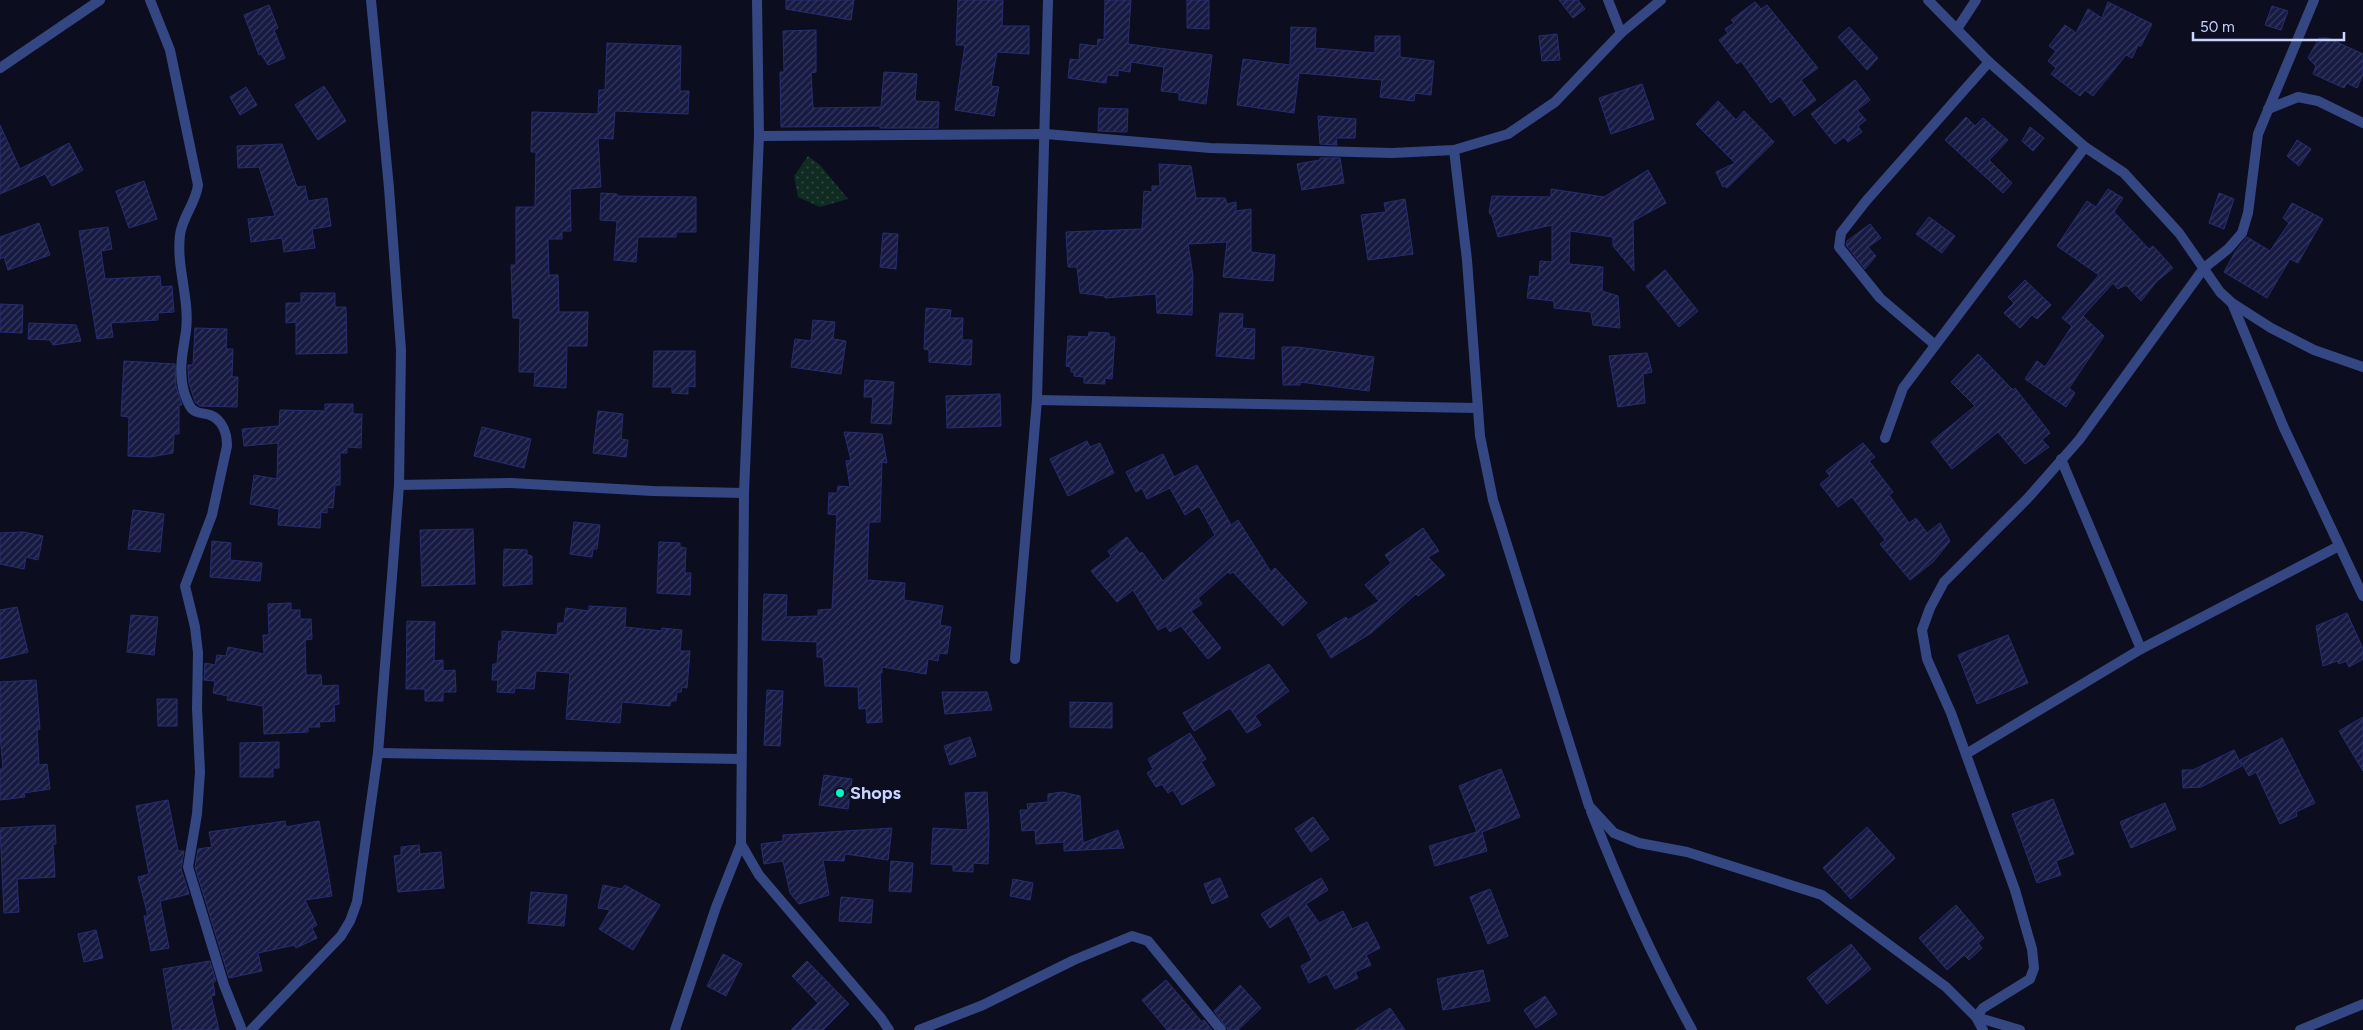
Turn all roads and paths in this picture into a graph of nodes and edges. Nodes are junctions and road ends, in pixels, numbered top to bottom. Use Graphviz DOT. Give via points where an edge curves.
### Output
graph roads {
  1 [pos="100,0"];
  2 [pos="150,0"];
  3 [pos="371,0"];
  4 [pos="756,0"];
  5 [pos="1048,0"];
  6 [pos="1608,0"];
  7 [pos="1661,0"];
  8 [pos="1928,0"];
  9 [pos="1976,0"];
  10 [pos="2314,0"];
  11 [pos="1957,29"];
  12 [pos="1621,33"];
  13 [pos="1989,62"];
  14 [pos="0,68"];
  15 [pos="2268,110"];
  16 [pos="2363,123"];
  17 [pos="1046,134"];
  18 [pos="759,136"];
  19 [pos="2085,147"];
  20 [pos="1454,150"];
  21 [pos="2204,268"];
  22 [pos="2232,303"];
  23 [pos="1934,344"];
  24 [pos="2363,367"];
  25 [pos="1037,400"];
  26 [pos="1477,408"];
  27 [pos="1885,438"];
  28 [pos="2062,460"];
  29 [pos="399,485"];
  30 [pos="744,493"];
  31 [pos="2339,546"];
  32 [pos="2363,596"];
  33 [pos="2141,649"];
  34 [pos="1015,659"];
  35 [pos="378,753"];
  36 [pos="1966,754"];
  37 [pos="741,759"];
  38 [pos="1589,806"];
  39 [pos="741,844"];
  40 [pos="2363,1004"];
  41 [pos="1976,1017"];
  42 [pos="242,1030"];
  43 [pos="252,1030"];
  44 [pos="675,1030"];
  45 [pos="889,1030"];
  46 [pos="919,1030"];
  47 [pos="1221,1030"];
  48 [pos="1692,1030"];
  49 [pos="1983,1030"];
  50 [pos="2020,1030"];
  51 [pos="2300,1030"];
  1 -- 14 [label="street"];
  2 -- 42 [label="street" via="170,50 198,185 197,198 180,235 186,302 186,330 181,355 183,390 192,409 210,415 227,435 212,515 185,586 198,653 200,772 188,867 224,985"];
  3 -- 29 [label="street" via="401,350"];
  4 -- 18 [label="street"];
  5 -- 17 [label="street"];
  6 -- 12 [label="street"];
  7 -- 12 [label="street"];
  8 -- 11 [label="street"];
  9 -- 11 [label="street"];
  10 -- 15 [label="street"];
  11 -- 13 [label="street"];
  12 -- 20 [label="street" via="1555,102 1508,134"];
  13 -- 19 [label="street"];
  13 -- 23 [label="street" via="1841,233 1839,247 1880,298"];
  15 -- 16 [label="street" via="2298,97 2318,101"];
  15 -- 21 [label="street" via="2258,134 2248,214 2242,232 2228,249"];
  17 -- 18 [label="street"];
  17 -- 20 [label="street" via="1210,148 1392,153"];
  17 -- 25 [label="street"];
  18 -- 30 [label="street"];
  19 -- 21 [label="street" via="2124,172 2179,233"];
  19 -- 23 [label="street"];
  20 -- 26 [label="street" via="1467,260"];
  21 -- 22 [label="street"];
  21 -- 28 [label="street"];
  22 -- 24 [label="street" via="2314,350"];
  22 -- 31 [label="street" via="2284,428"];
  23 -- 27 [label="street" via="1902,388"];
  25 -- 26 [label="street"];
  25 -- 34 [label="street"];
  26 -- 38 [label="street" via="1493,500"];
  28 -- 33 [label="street"];
  28 -- 36 [label="street" via="1944,582 1922,630 1928,659"];
  29 -- 30 [label="street" via="511,483"];
  29 -- 35 [label="street"];
  30 -- 37 [label="street"];
  31 -- 32 [label="street"];
  31 -- 33 [label="street"];
  33 -- 36 [label="street"];
  35 -- 37 [label="street"];
  35 -- 43 [label="street" via="357,902 350,921 341,936"];
  36 -- 41 [label="street" via="2015,890 2032,949 2034,968 2030,979 1983,1008"];
  37 -- 39 [label="street"];
  38 -- 41 [label="street" via="1614,833 1639,843 1687,852 1822,895 1946,987"];
  38 -- 48 [label="street" via="1620,886"];
  39 -- 44 [label="street"];
  39 -- 45 [label="street" via="759,875"];
  40 -- 51 [label="street"];
  41 -- 49 [label="street"];
  41 -- 50 [label="street"];
  46 -- 47 [label="street" via="983,1005 1074,960 1132,936 1148,941"];
}
